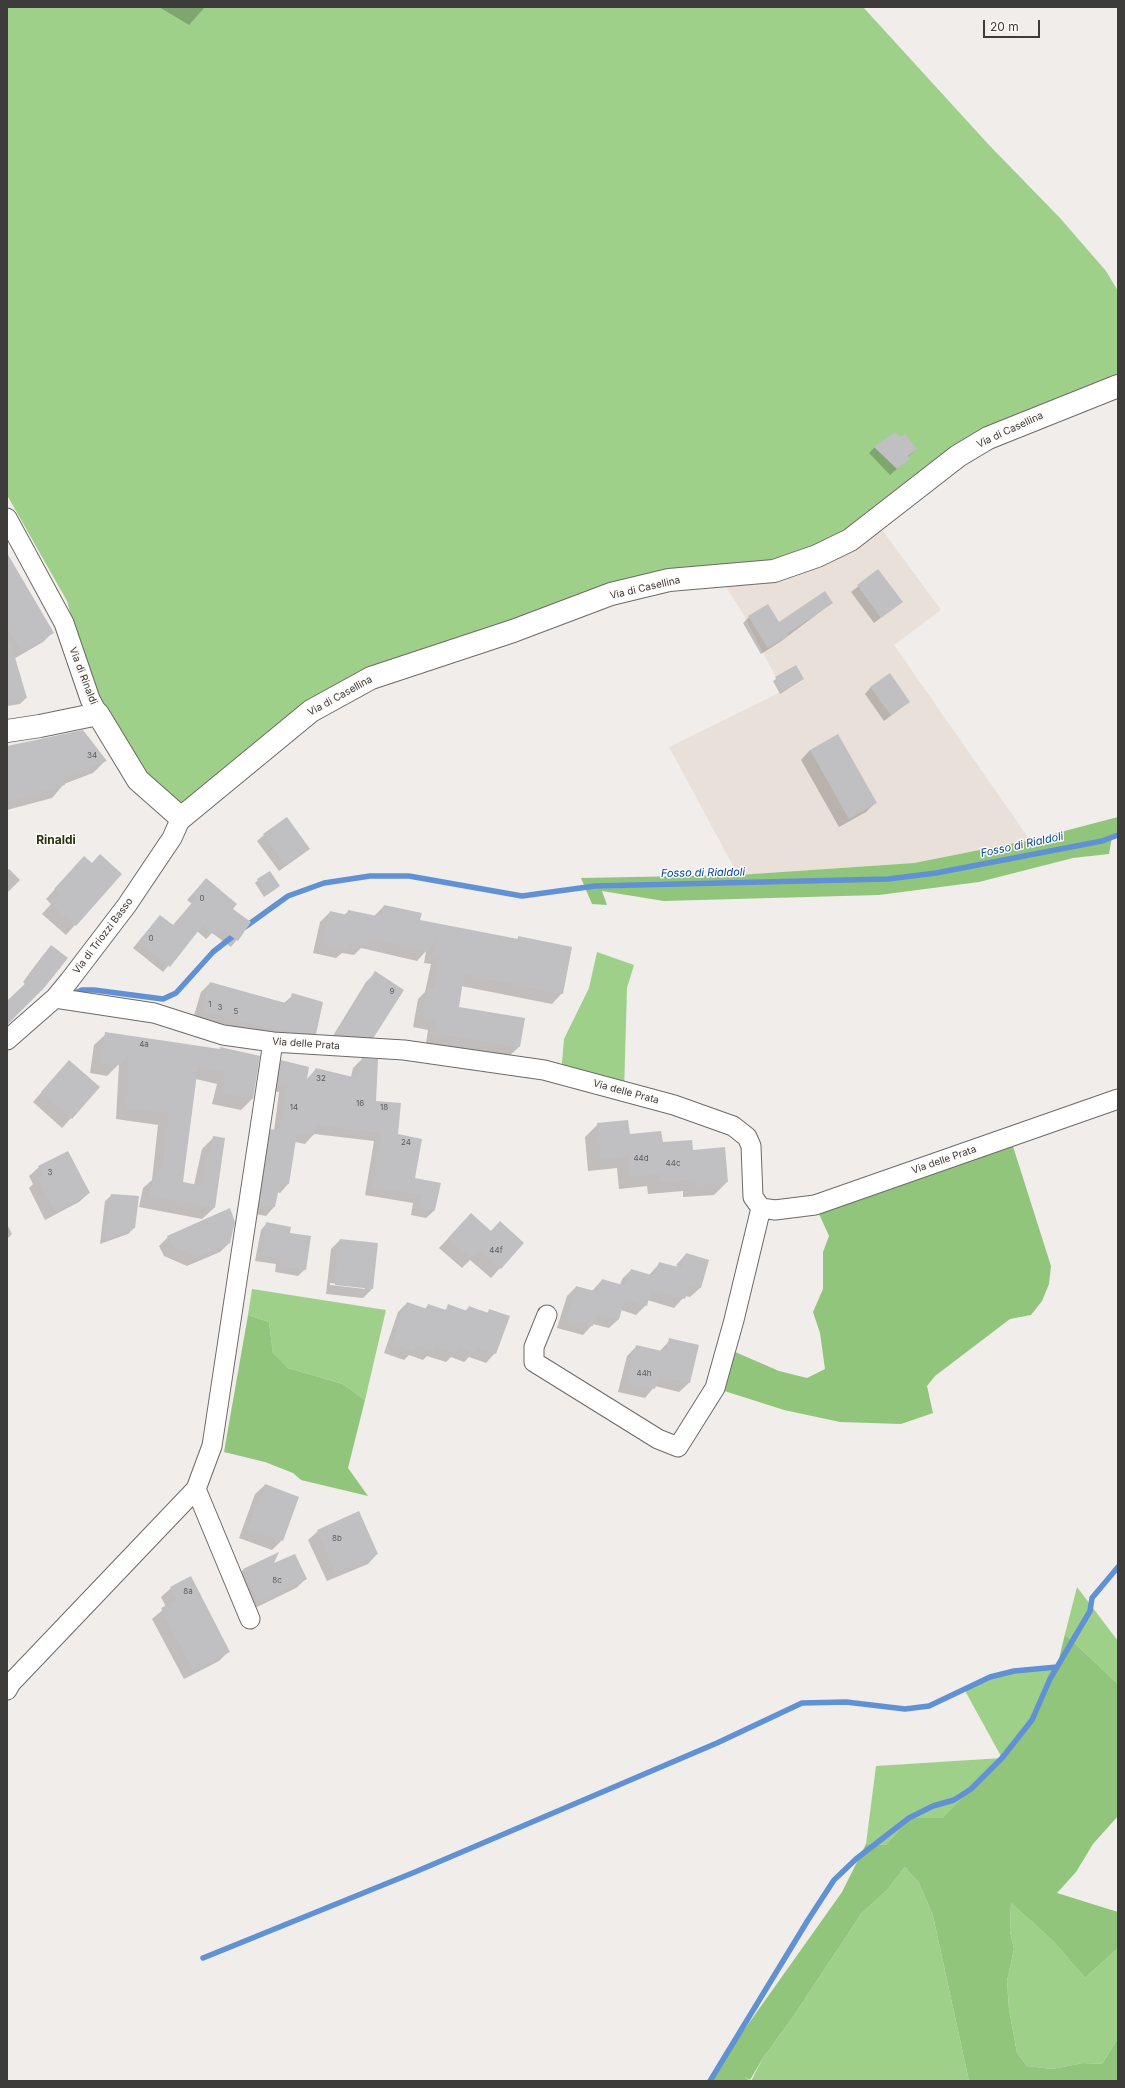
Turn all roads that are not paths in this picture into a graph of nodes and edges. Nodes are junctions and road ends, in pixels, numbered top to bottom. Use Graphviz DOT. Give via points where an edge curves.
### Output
graph roads {
  1 [pos="1118,386"];
  2 [pos="7,518"];
  3 [pos="98,714"];
  4 [pos="7,731"];
  5 [pos="181,818"];
  6 [pos="55,998"];
  7 [pos="7,1040"];
  8 [pos="273,1042"];
  9 [pos="1118,1099"];
  10 [pos="761,1208"];
  11 [pos="547,1315"];
  12 [pos="196,1489"];
  13 [pos="250,1619"];
  14 [pos="7,1690"];
  1 -- 5 [label="street, Via di Casellina" via="988,438 958,456 850,540 818,556 774,570 669,580 611,594 513,631 371,678 311,711"];
  2 -- 3 [label="street, Via di Rinaldi" via="64,623 90,699"];
  3 -- 4 [label="street"];
  3 -- 5 [label="street, Via di Rinaldi" via="138,780"];
  5 -- 6 [label="street, Via di Triozzi Basso" via="172,838 127,905"];
  6 -- 7 [label="street, Via di Triozzi Basso"];
  6 -- 8 [label="street, Via delle Prata" via="154,1013 222,1035"];
  8 -- 10 [label="street, Via delle Prata" via="404,1050 544,1070 674,1105 733,1126 747,1137 751,1146 753,1197"];
  8 -- 12 [label="street" via="212,1446"];
  9 -- 10 [label="street, Via delle Prata" via="815,1204 775,1210"];
  10 -- 11 [label="street" via="715,1388 678,1447 658,1439 534,1362 534,1347"];
  12 -- 13 [label="street"];
  12 -- 14 [label="street"];
}
